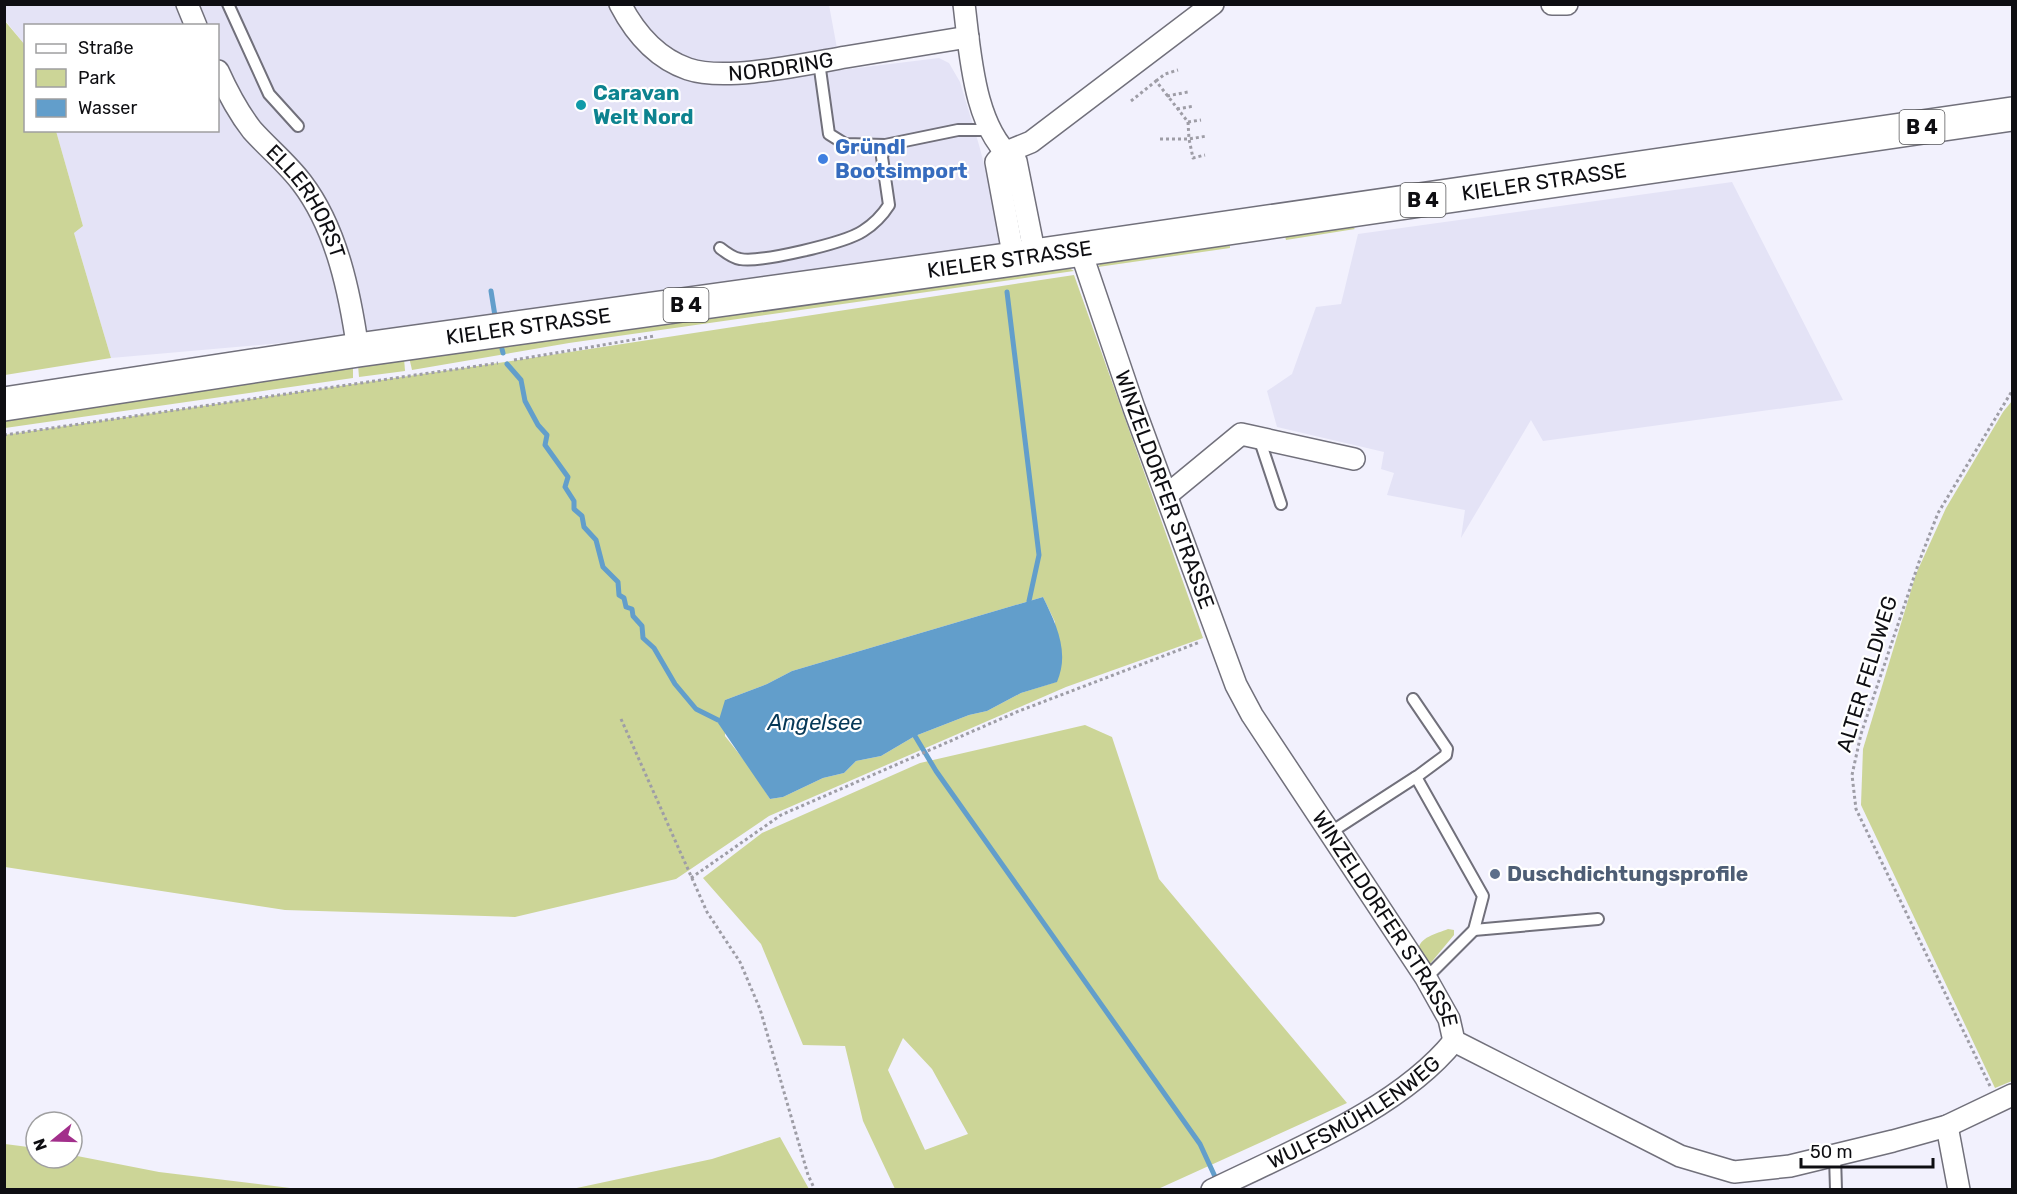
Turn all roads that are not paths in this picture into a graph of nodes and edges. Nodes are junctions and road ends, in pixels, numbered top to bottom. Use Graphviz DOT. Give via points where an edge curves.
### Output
graph roads {
  1 [pos="187,4"];
  2 [pos="228,4"];
  3 [pos="620,4"];
  4 [pos="964,4"];
  5 [pos="1213,4"];
  6 [pos="1552,4"];
  7 [pos="1567,4"];
  8 [pos="195,24"];
  9 [pos="968,37"];
  10 [pos="819,62"];
  11 [pos="219,73"];
  12 [pos="2013,114"];
  13 [pos="298,126"];
  14 [pos="988,130"];
  15 [pos="885,146"];
  16 [pos="1004,153"];
  17 [pos="720,248"];
  18 [pos="1080,249"];
  19 [pos="1024,258"];
  20 [pos="358,350"];
  21 [pos="4,404"];
  22 [pos="1259,438"];
  23 [pos="1353,459"];
  24 [pos="1167,495"];
  25 [pos="1281,504"];
  26 [pos="1413,699"];
  27 [pos="1415,778"];
  28 [pos="1331,832"];
  29 [pos="1598,919"];
  30 [pos="1474,930"];
  31 [pos="1426,978"];
  32 [pos="1454,1041"];
  33 [pos="2005,1099"];
  34 [pos="1947,1126"];
  35 [pos="1835,1156"];
  36 [pos="1212,1190"];
  37 [pos="1836,1190"];
  38 [pos="1959,1190"];
  1 -- 8 [label="street"];
  2 -- 13 [label="lane" via="269,94"];
  3 -- 10 [label="street, NORDRING" via="631,25 663,58 690,70 720,74"];
  4 -- 9 [label="street"];
  5 -- 16 [label="street" via="1030,142"];
  6 -- 7 [label="street"];
  9 -- 10 [label="street, NORDRING"];
  9 -- 14 [label="street"];
  10 -- 15 [label="lane" via="829,134 845,144"];
  11 -- 20 [label="street, ELLERHORST" via="253,131 303,184 332,239 351,304"];
  12 -- 18 [label="main road, KIELER STRASSE / B 4"];
  14 -- 15 [label="lane" via="958,130"];
  14 -- 16 [label="street"];
  15 -- 17 [label="lane" via="882,157 889,205 880,219 861,233 827,245 762,258 740,260"];
  16 -- 19 [label="street" via="1016,161"];
  18 -- 19 [label="main road, KIELER STRASSE / B 4"];
  18 -- 24 [label="street, WINZELDORFER STRASSE"];
  19 -- 20 [label="main road, KIELER STRASSE / B 4"];
  20 -- 21 [label="main road, KIELER STRASSE / B 4"];
  22 -- 23 [label="street"];
  22 -- 24 [label="street" via="1241,434"];
  22 -- 25 [label="lane"];
  24 -- 28 [label="street, WINZELDORFER STRASSE" via="1236,685 1252,716"];
  26 -- 27 [label="lane" via="1447,749 1446,755"];
  27 -- 28 [label="lane"];
  27 -- 30 [label="lane" via="1483,896"];
  28 -- 31 [label="street, WINZELDORFER STRASSE"];
  29 -- 30 [label="lane"];
  30 -- 31 [label="lane"];
  31 -- 32 [label="street, WINZELDORFER STRASSE" via="1449,1019"];
  32 -- 35 [label="street, WINZELDORFER STRASSE" via="1691,1160 1734,1172"];
  32 -- 36 [label="street, WULFSMÜHLENWEG" via="1435,1064 1399,1093"];
  33 -- 34 [label="street, WINZELDORFER STRASSE"];
  34 -- 35 [label="street, WINZELDORFER STRASSE"];
  34 -- 38 [label="street"];
  35 -- 37 [label="lane"];
}
